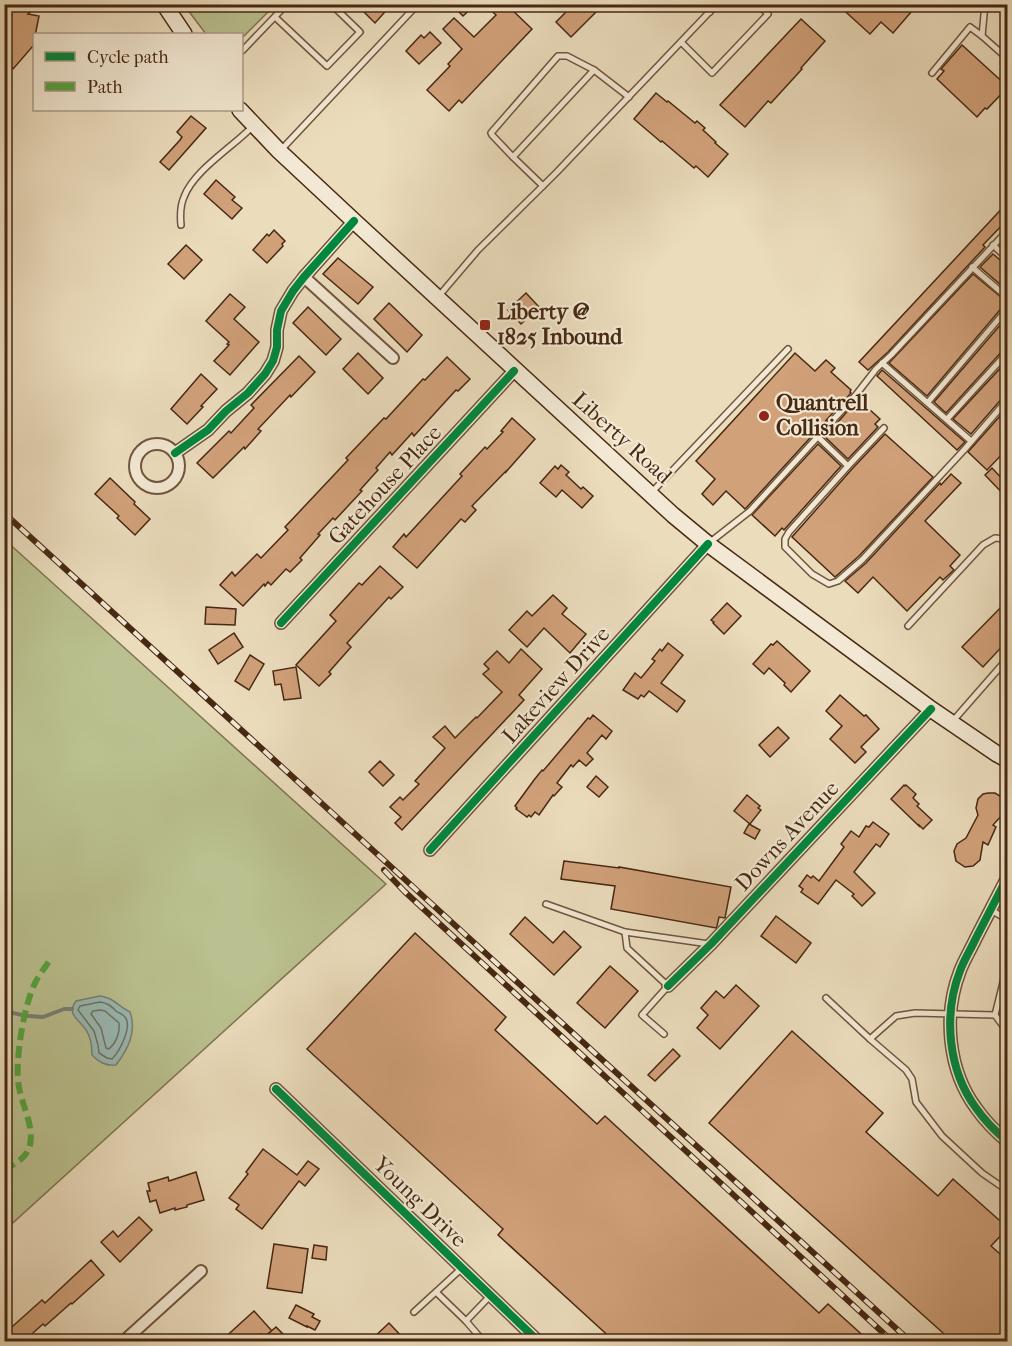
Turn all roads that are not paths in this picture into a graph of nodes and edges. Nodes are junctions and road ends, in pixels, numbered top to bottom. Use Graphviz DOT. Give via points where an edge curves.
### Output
graph roads {
  1 [pos="164,4"];
  2 [pos="287,4"];
  3 [pos="331,4"];
  4 [pos="418,4"];
  5 [pos="703,4"];
  6 [pos="717,4"];
  7 [pos="758,4"];
  8 [pos="986,4"];
  9 [pos="998,4"];
  10 [pos="1008,8"];
  11 [pos="710,12"];
  12 [pos="275,17"];
  13 [pos="183,33"];
  14 [pos="982,36"];
  15 [pos="681,42"];
  16 [pos="243,50"];
  17 [pos="1008,59"];
  18 [pos="594,70"];
  19 [pos="932,73"];
  20 [pos="629,97"];
  21 [pos="241,111"];
  22 [pos="254,125"];
  23 [pos="279,151"];
  24 [pos="513,157"];
  25 [pos="543,186"];
  26 [pos="354,221"];
  27 [pos="181,225"];
  28 [pos="1008,230"];
  29 [pos="993,245"];
  30 [pos="1008,259"];
  31 [pos="972,267"];
  32 [pos="304,277"];
  33 [pos="437,298"];
  34 [pos="1008,298"];
  35 [pos="1008,308"];
  36 [pos="789,350"];
  37 [pos="1008,352"];
  38 [pos="393,358"];
  39 [pos="882,363"];
  40 [pos="514,370"];
  41 [pos="1008,399"];
  42 [pos="928,402"];
  43 [pos="947,419"];
  44 [pos="884,428"];
  45 [pos="818,437"];
  46 [pos="971,441"];
  47 [pos="175,453"];
  48 [pos="848,466"];
  49 [pos="650,494"];
  50 [pos="1008,541"];
  51 [pos="708,544"];
  52 [pos="281,623"];
  53 [pos="908,626"];
  54 [pos="1008,658"];
  55 [pos="931,709"];
  56 [pos="951,723"];
  57 [pos="1008,760"];
  58 [pos="430,850"];
  59 [pos="1008,876"];
  60 [pos="546,904"];
  61 [pos="990,910"];
  62 [pos="1008,920"];
  63 [pos="625,932"];
  64 [pos="711,944"];
  65 [pos="1008,962"];
  66 [pos="668,986"];
  67 [pos="826,998"];
  68 [pos="951,1013"];
  69 [pos="995,1015"];
  70 [pos="1008,1033"];
  71 [pos="664,1034"];
  72 [pos="870,1040"];
  73 [pos="276,1089"];
  74 [pos="1008,1142"];
  75 [pos="1008,1191"];
  76 [pos="462,1268"];
  77 [pos="201,1271"];
  78 [pos="436,1292"];
  79 [pos="491,1295"];
  80 [pos="414,1312"];
  81 [pos="466,1321"];
  82 [pos="123,1341"];
  83 [pos="484,1341"];
  84 [pos="539,1341"];
  1 -- 13 [label="main road"];
  2 -- 12 [label="lane"];
  3 -- 12 [label="lane" via="360,32 327,66"];
  4 -- 23 [label="lane"];
  5 -- 11 [label="lane"];
  6 -- 11 [label="lane"];
  7 -- 15 [label="lane" via="768,14 712,73"];
  8 -- 14 [label="lane"];
  9 -- 10 [label="lane"];
  11 -- 15 [label="lane"];
  12 -- 16 [label="lane"];
  14 -- 17 [label="lane"];
  14 -- 19 [label="lane" via="970,27"];
  15 -- 20 [label="lane"];
  18 -- 20 [label="lane"];
  18 -- 24 [label="lane"];
  18 -- 24 [label="lane" via="558,56 493,128 492,135"];
  20 -- 25 [label="lane"];
  21 -- 22 [label="main road, Liberty Road"];
  22 -- 23 [label="main road, Liberty Road"];
  22 -- 27 [label="lane" via="194,181 184,196"];
  23 -- 26 [label="main road, Liberty Road"];
  24 -- 25 [label="lane"];
  25 -- 33 [label="lane" via="478,250"];
  26 -- 32 [label="street"];
  26 -- 33 [label="main road, Liberty Road"];
  28 -- 29 [label="lane"];
  29 -- 30 [label="lane"];
  29 -- 31 [label="lane"];
  31 -- 34 [label="lane"];
  31 -- 39 [label="lane"];
  32 -- 38 [label="street"];
  32 -- 47 [label="street" via="281,310 275,354 265,374 208,430"];
  33 -- 40 [label="main road, Liberty Road"];
  35 -- 42 [label="lane"];
  36 -- 49 [label="lane"];
  37 -- 43 [label="lane"];
  39 -- 42 [label="lane"];
  39 -- 45 [label="lane"];
  40 -- 49 [label="main road, Liberty Road"];
  40 -- 52 [label="street, Gatehouse Place"];
  41 -- 46 [label="lane"];
  42 -- 43 [label="lane"];
  43 -- 46 [label="lane"];
  44 -- 48 [label="lane"];
  45 -- 48 [label="lane"];
  45 -- 51 [label="lane" via="750,511"];
  46 -- 48 [label="lane" via="862,560 838,582 829,584 785,547 785,539"];
  47 -- 47 [label="street" via="162,444 147,446 136,458 135,473 139,480 158,489 171,484 180,466"];
  49 -- 51 [label="main road, Liberty Road"];
  50 -- 53 [label="lane" via="995,537 983,545"];
  51 -- 55 [label="main road, Liberty Road"];
  51 -- 58 [label="street, Lakeview Drive"];
  54 -- 56 [label="lane"];
  55 -- 56 [label="main road, Liberty Road"];
  55 -- 64 [label="street, Downs Avenue"];
  56 -- 57 [label="main road, Liberty Road"];
  59 -- 61 [label="street"];
  60 -- 63 [label="lane"];
  61 -- 62 [label="lane"];
  61 -- 68 [label="street" via="960,971"];
  63 -- 64 [label="lane"];
  63 -- 66 [label="lane" via="627,948"];
  64 -- 66 [label="street, Downs Avenue"];
  65 -- 69 [label="lane"];
  66 -- 71 [label="lane" via="642,1015"];
  67 -- 72 [label="lane"];
  68 -- 69 [label="lane"];
  68 -- 72 [label="lane" via="896,1016"];
  68 -- 74 [label="street" via="952,1048 964,1086 974,1107"];
  69 -- 70 [label="lane"];
  72 -- 75 [label="lane" via="906,1070 912,1079 916,1102 942,1136"];
  73 -- 76 [label="street, Young Drive"];
  76 -- 78 [label="lane"];
  76 -- 79 [label="street, Young Drive"];
  77 -- 82 [label="street"];
  78 -- 80 [label="lane"];
  78 -- 81 [label="lane"];
  79 -- 81 [label="lane"];
  79 -- 84 [label="street, Young Drive"];
  81 -- 83 [label="lane"];
}
